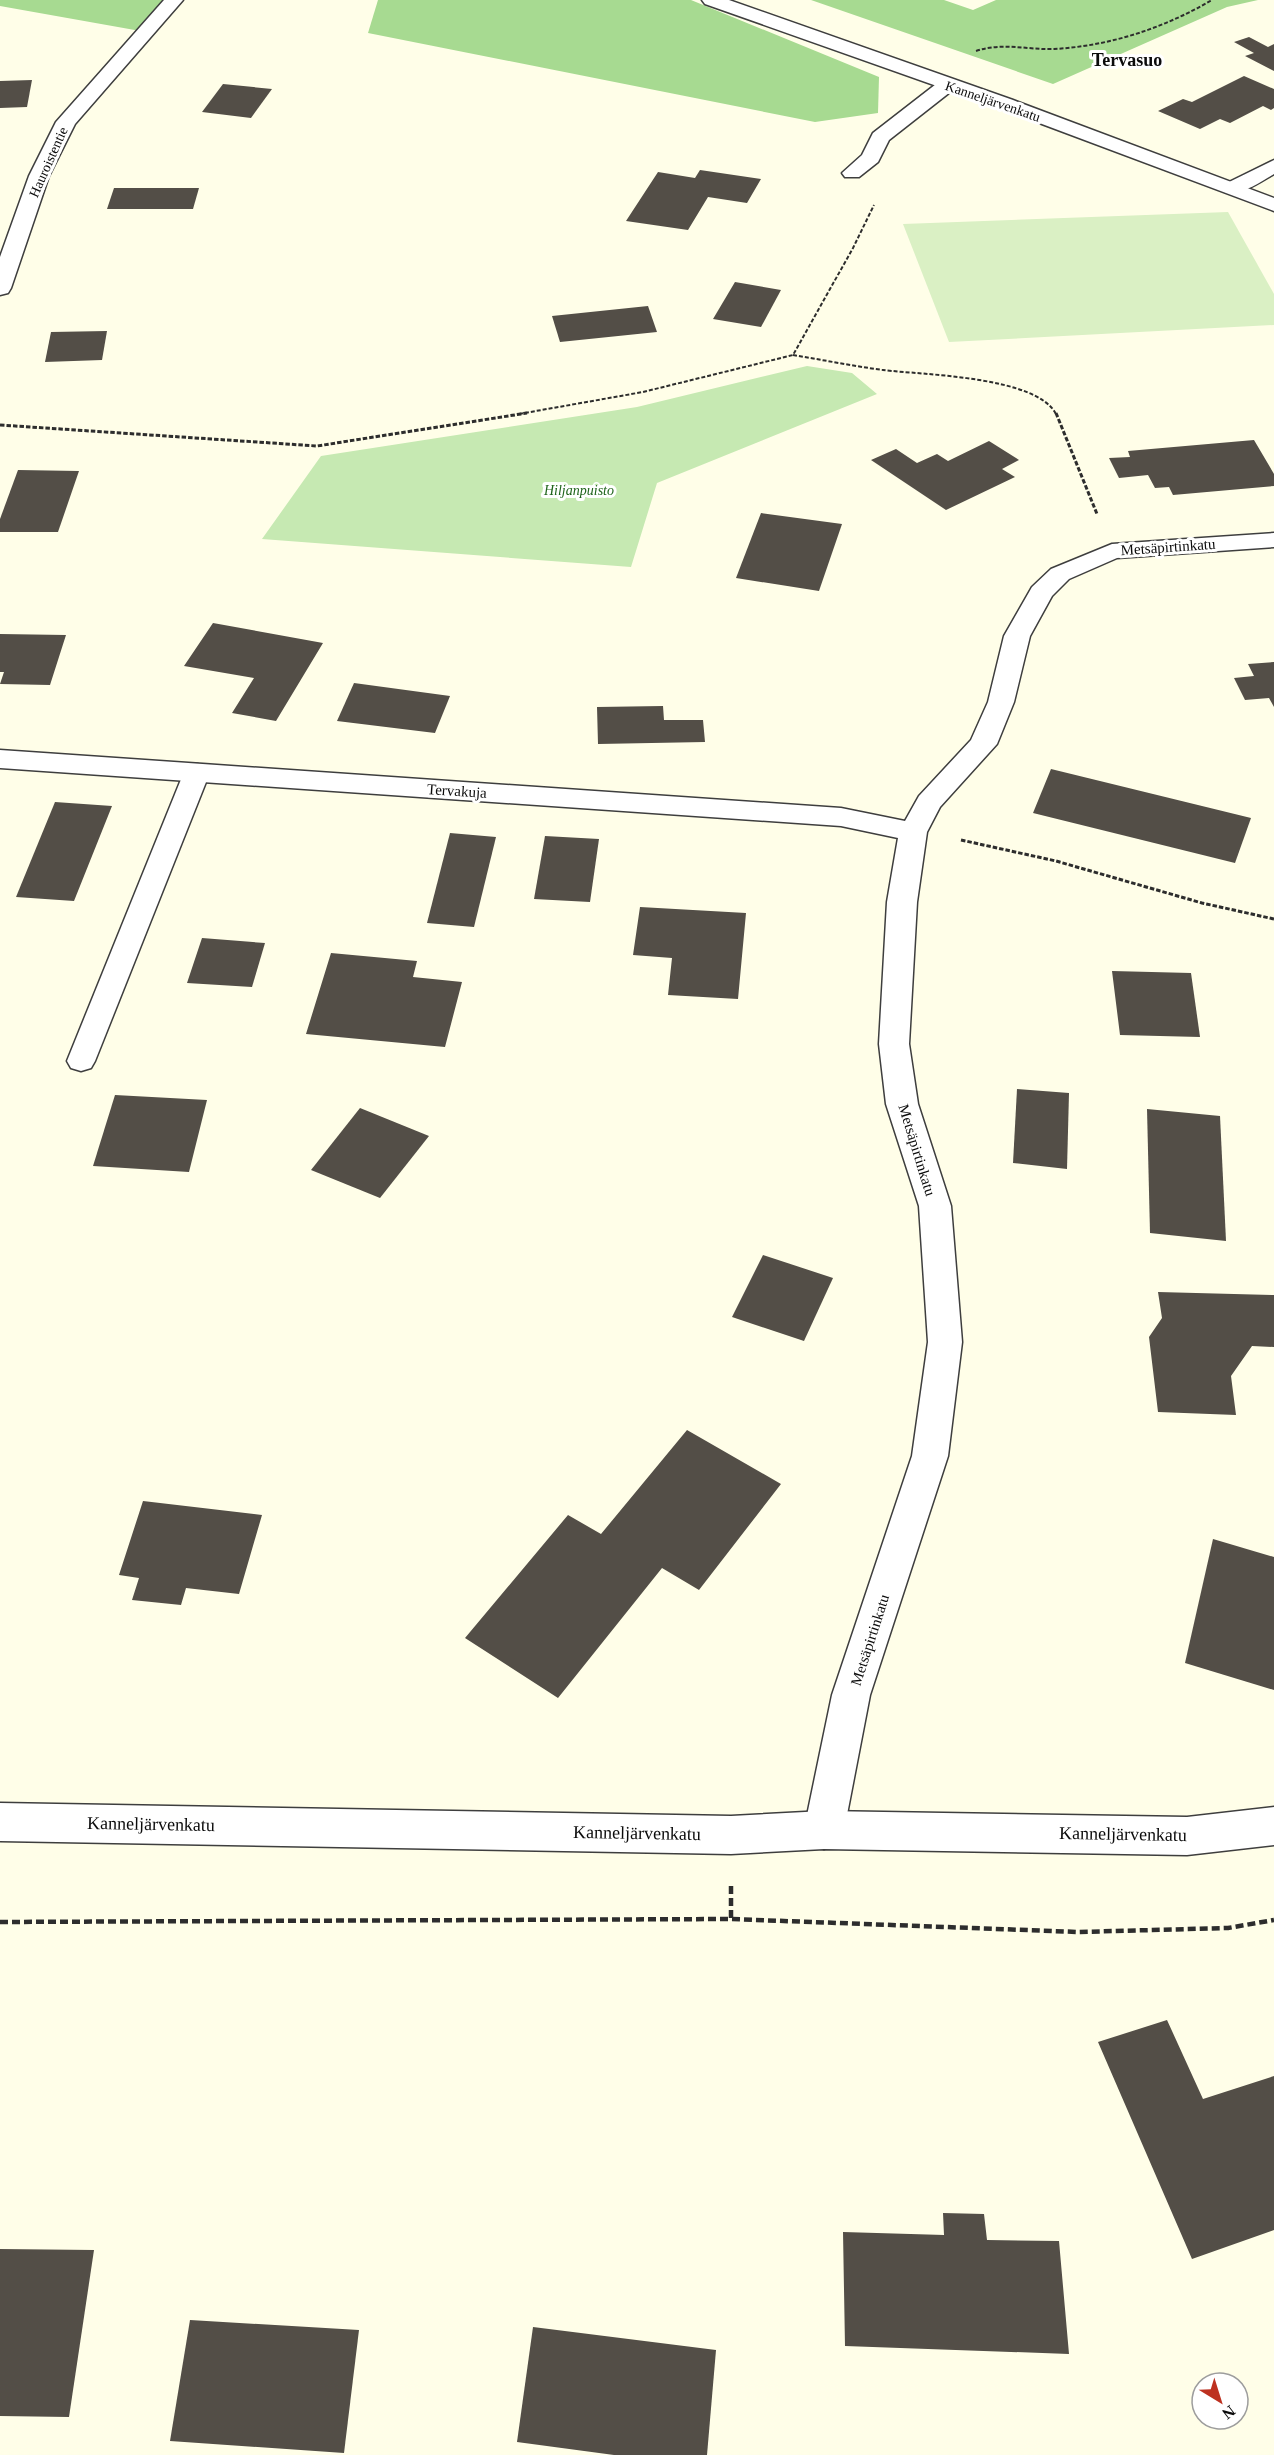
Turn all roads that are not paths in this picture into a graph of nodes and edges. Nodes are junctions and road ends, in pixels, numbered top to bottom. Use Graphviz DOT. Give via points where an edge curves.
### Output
graph roads {
  1 [pos="174,0"];
  2 [pos="711,0"];
  3 [pos="947,85"];
  4 [pos="1274,166"];
  5 [pos="852,173"];
  6 [pos="1232,188"];
  7 [pos="1274,205"];
  8 [pos="0,288"];
  9 [pos="1274,540"];
  10 [pos="0,759"];
  11 [pos="197,772"];
  12 [pos="913,832"];
  13 [pos="81,1061"];
  14 [pos="0,1822"];
  15 [pos="1274,1826"];
  16 [pos="825,1830"];
  1 -- 8 [label="street, Hauroistentie" via="66,122 39,176"];
  2 -- 3 [label="street, Kanneljärvenkatu"];
  3 -- 5 [label="street" via="880,137 871,158"];
  3 -- 6 [label="street, Kanneljärvenkatu"];
  4 -- 6 [label="street"];
  6 -- 7 [label="street, Kanneljärvenkatu"];
  9 -- 12 [label="street, Metsäpirtinkatu" via="1112,551 1060,574 1041,592 1017,636 1001,702 983,744 929,802"];
  10 -- 11 [label="street, Tervakuja"];
  11 -- 12 [label="street, Tervakuja" via="841,817"];
  11 -- 13 [label="lane"];
  12 -- 16 [label="street, Metsäpirtinkatu" via="902,902 894,1044 902,1104 935,1206 945,1342 930,1456 851,1695"];
  14 -- 16 [label="street, Kanneljärvenkatu" via="731,1834"];
  15 -- 16 [label="street, Kanneljärvenkatu" via="1187,1836"];
}
